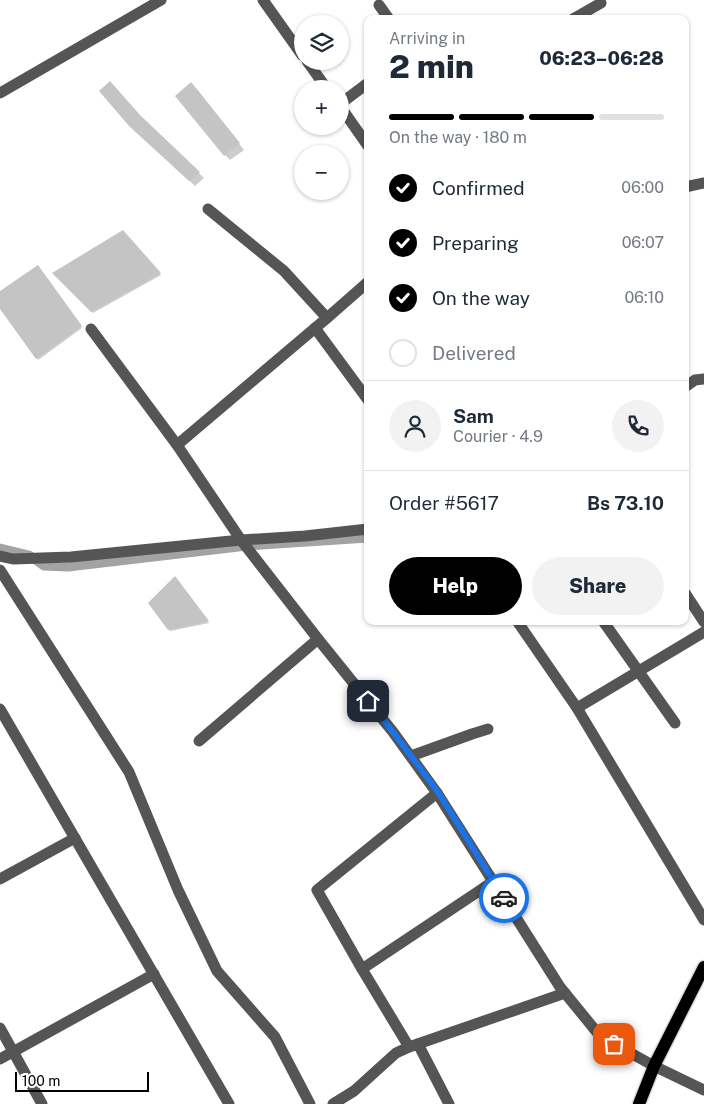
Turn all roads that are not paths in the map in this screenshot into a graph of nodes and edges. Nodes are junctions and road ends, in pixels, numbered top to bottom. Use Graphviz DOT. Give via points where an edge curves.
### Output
graph roads {
  1 [pos="161,0"];
  2 [pos="263,0"];
  3 [pos="601,4"];
  4 [pos="379,5"];
  5 [pos="387,15"];
  6 [pos="580,15"];
  7 [pos="294,43"];
  8 [pos="364,86"];
  9 [pos="0,93"];
  10 [pos="349,98"];
  11 [pos="349,118"];
  12 [pos="364,140"];
  13 [pos="704,183"];
  14 [pos="689,186"];
  15 [pos="208,209"];
  16 [pos="364,286"];
  17 [pos="327,318"];
  18 [pos="315,328"];
  19 [pos="91,329"];
  20 [pos="704,379"];
  21 [pos="689,384"];
  22 [pos="364,395"];
  23 [pos="178,445"];
  24 [pos="364,529"];
  25 [pos="242,540"];
  26 [pos="0,556"];
  27 [pos="0,570"];
  28 [pos="689,599"];
  29 [pos="704,622"];
  30 [pos="520,625"];
  31 [pos="606,625"];
  32 [pos="704,632"];
  33 [pos="318,639"];
  34 [pos="638,671"];
  35 [pos="577,708"];
  36 [pos="0,710"];
  37 [pos="675,723"];
  38 [pos="488,730"];
  39 [pos="199,741"];
  40 [pos="411,756"];
  41 [pos="438,792"];
  42 [pos="74,838"];
  43 [pos="0,879"];
  44 [pos="494,881"];
  45 [pos="704,920"];
  46 [pos="704,967"];
  47 [pos="362,969"];
  48 [pos="154,974"];
  49 [pos="565,993"];
  50 [pos="0,1028"];
  51 [pos="413,1046"];
  52 [pos="14,1052"];
  53 [pos="0,1059"];
  54 [pos="654,1066"];
  55 [pos="704,1090"];
  56 [pos="42,1104"];
  57 [pos="229,1104"];
  58 [pos="310,1104"];
  59 [pos="333,1104"];
  60 [pos="449,1104"];
  61 [pos="639,1104"];
  1 -- 9 [label="street"];
  2 -- 7 [label="street"];
  3 -- 6 [label="street"];
  4 -- 5 [label="street"];
  8 -- 10 [label="street"];
  11 -- 12 [label="street"];
  13 -- 14 [label="street"];
  15 -- 17 [label="street" via="284,271"];
  16 -- 17 [label="street"];
  17 -- 18 [label="street"];
  18 -- 22 [label="street"];
  18 -- 23 [label="street"];
  19 -- 23 [label="street"];
  20 -- 21 [label="street"];
  23 -- 25 [label="street"];
  24 -- 25 [label="street"];
  25 -- 26 [label="street" via="71,557 13,559"];
  25 -- 33 [label="street"];
  27 -- 58 [label="street" via="129,772 178,890 218,971 275,1037"];
  28 -- 29 [label="street"];
  30 -- 35 [label="street"];
  31 -- 34 [label="street"];
  32 -- 34 [label="street"];
  33 -- 39 [label="street"];
  33 -- 40 [label="street"];
  34 -- 35 [label="street"];
  34 -- 37 [label="street"];
  35 -- 45 [label="street"];
  36 -- 42 [label="street"];
  38 -- 40 [label="street"];
  40 -- 41 [label="street"];
  41 -- 44 [label="street"];
  41 -- 47 [label="street" via="317,890"];
  42 -- 43 [label="street"];
  42 -- 48 [label="street"];
  44 -- 47 [label="street"];
  44 -- 49 [label="street"];
  46 -- 54 [label="main road"];
  47 -- 51 [label="street"];
  48 -- 52 [label="street"];
  48 -- 57 [label="street"];
  49 -- 51 [label="street"];
  49 -- 54 [label="street" via="600,1036"];
  50 -- 52 [label="street"];
  51 -- 59 [label="street" via="396,1053 354,1091"];
  51 -- 60 [label="street"];
  52 -- 53 [label="street"];
  52 -- 56 [label="street"];
  54 -- 55 [label="street"];
  54 -- 61 [label="main road"];
}
